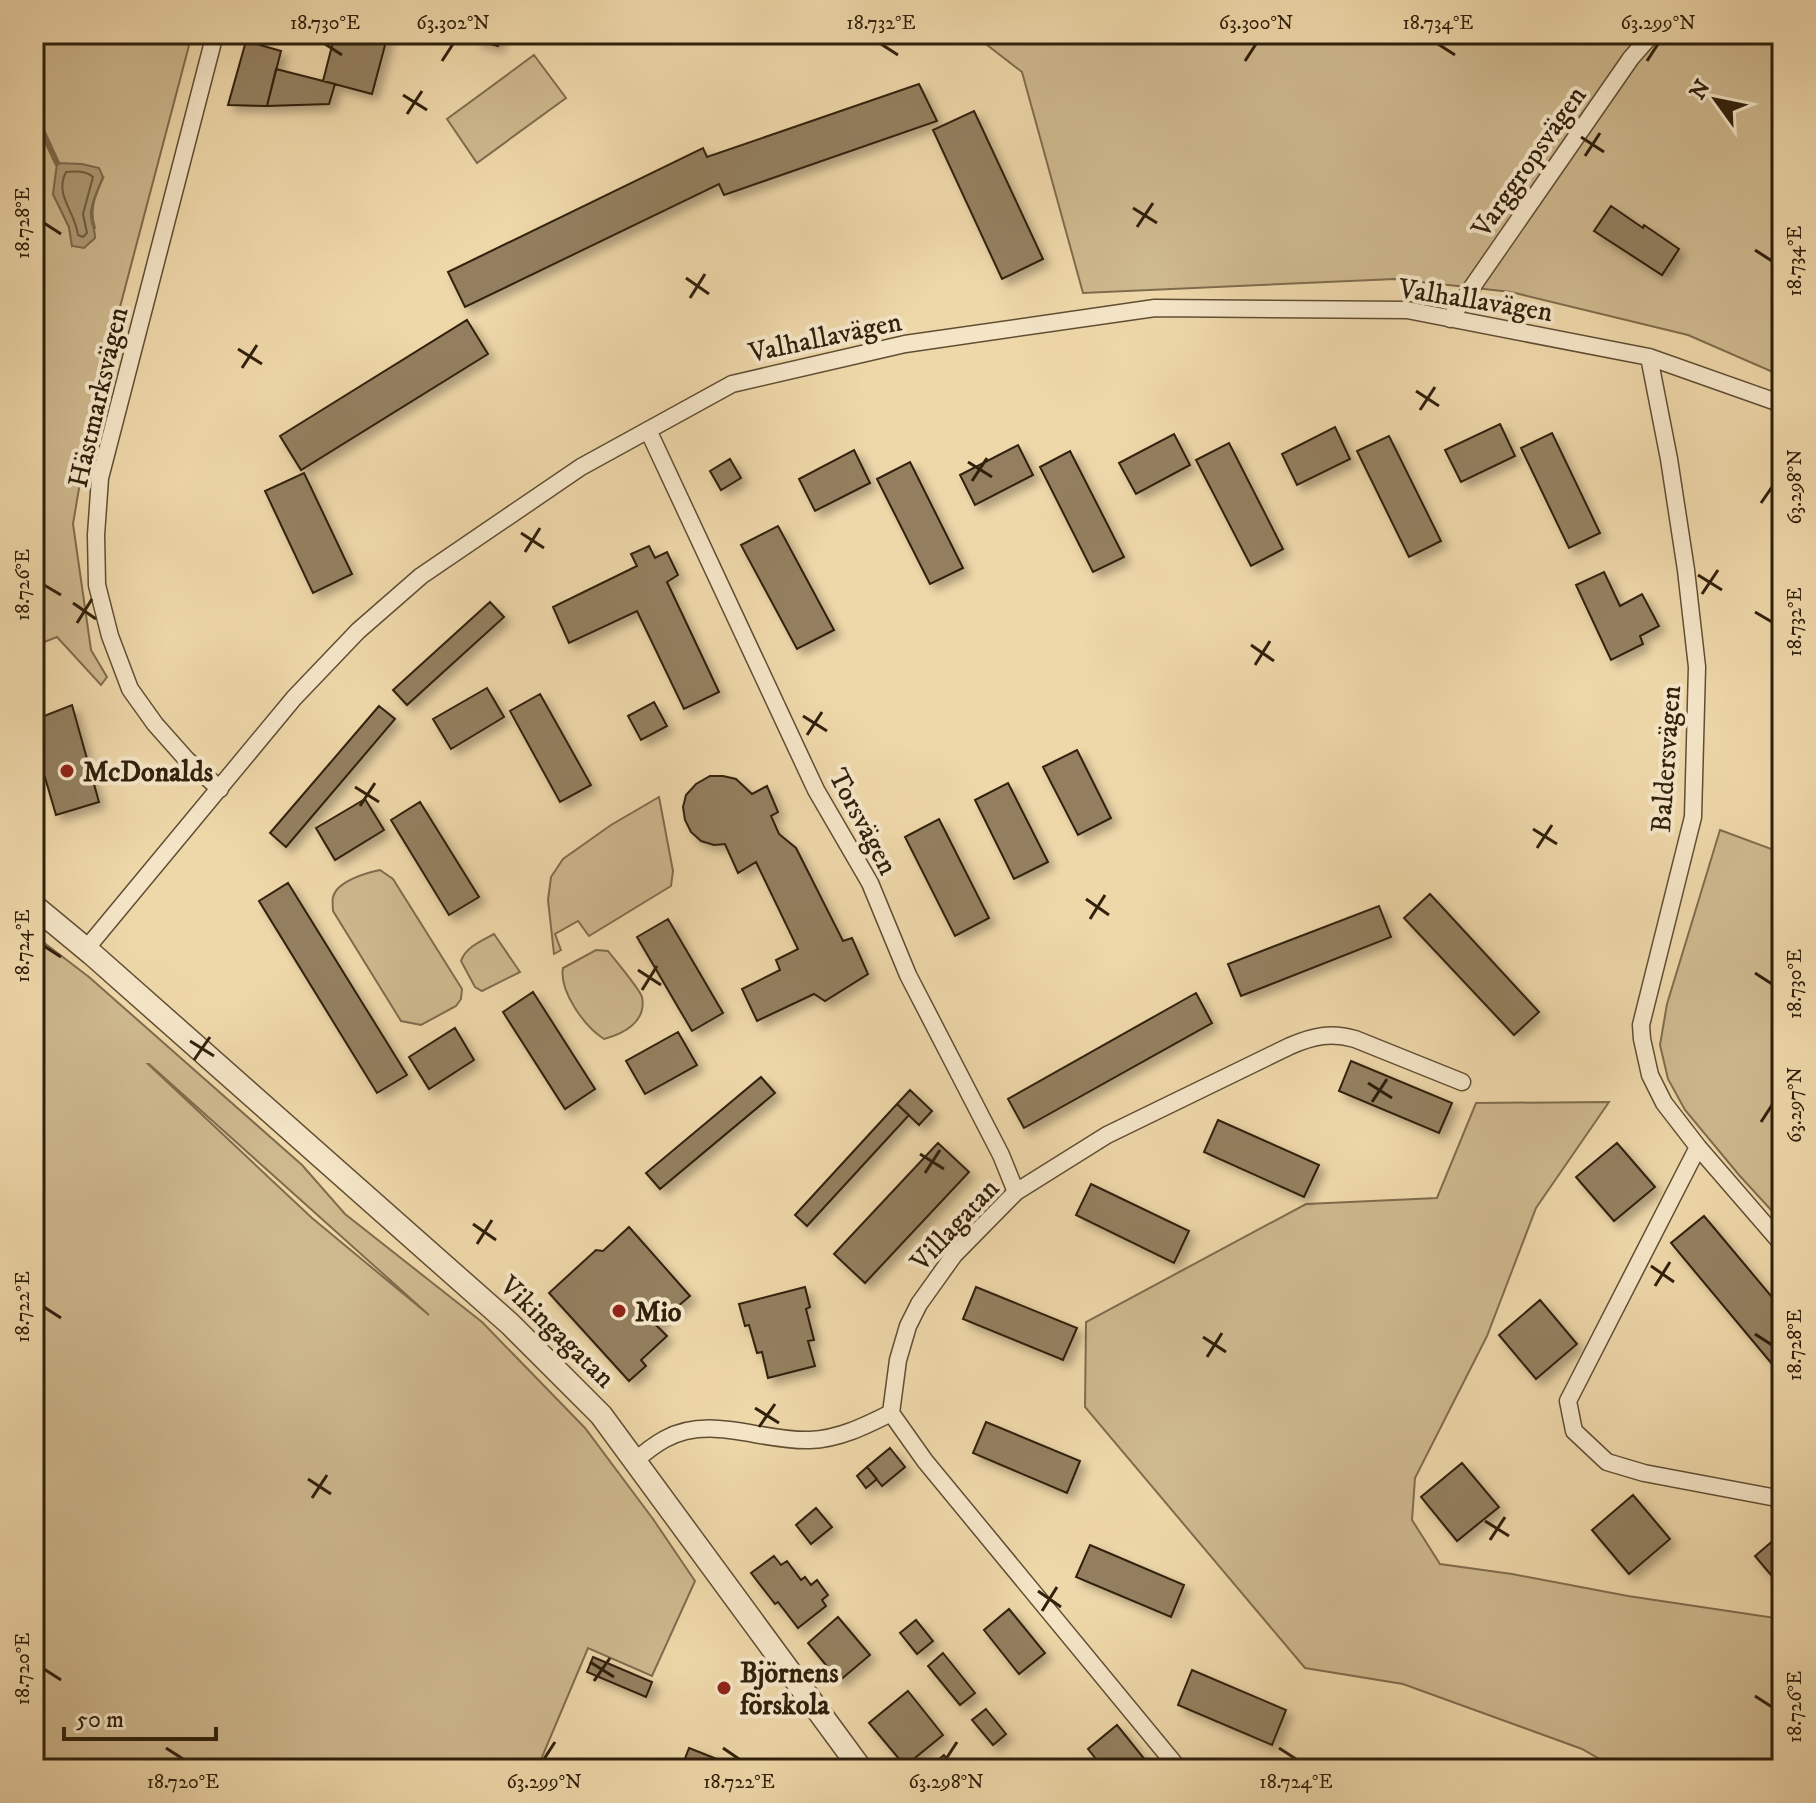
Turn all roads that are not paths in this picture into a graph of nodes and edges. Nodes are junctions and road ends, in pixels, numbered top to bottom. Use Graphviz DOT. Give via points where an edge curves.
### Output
graph roads {
  1 [pos="215,34"];
  2 [pos="1652,34"];
  3 [pos="1450,319"];
  4 [pos="1649,357"];
  5 [pos="1782,404"];
  6 [pos="648,430"];
  7 [pos="220,789"];
  8 [pos="34,906"];
  9 [pos="86,949"];
  10 [pos="1462,1082"];
  11 [pos="1698,1147"];
  12 [pos="1016,1192"];
  13 [pos="1782,1244"];
  14 [pos="891,1413"];
  15 [pos="635,1461"];
  16 [pos="1782,1499"];
  17 [pos="861,1769"];
  18 [pos="1179,1769"];
  1 -- 7 [label="street, Hästmarksvägen" via="100,478 96,535 97,585 130,689 187,760"];
  2 -- 3 [label="street, Varggropsvägen"];
  3 -- 4 [label="street, Valhallavägen"];
  3 -- 6 [label="street, Valhallavägen" via="1407,310 1155,308 905,344 732,384"];
  4 -- 5 [label="street, Valhallavägen"];
  4 -- 11 [label="street, Baldersvägen" via="1672,473 1697,667 1693,817 1641,1025 1650,1075"];
  6 -- 7 [label="street, Valhallavägen" via="581,467 421,576 294,698"];
  6 -- 12 [label="street, Torsvägen" via="816,790 870,883 908,975"];
  7 -- 9 [label="street, Valhallavägen"];
  8 -- 9 [label="street, Vikingagatan"];
  9 -- 15 [label="street, Vikingagatan" via="510,1324 601,1415"];
  10 -- 12 [label="street, Villagatan" via="1355,1039 1307,1039 1107,1135"];
  11 -- 13 [label="street, Baldersvägen"];
  11 -- 16 [label="street" via="1568,1401 1574,1431 1607,1462"];
  12 -- 14 [label="street, Villagatan" via="954,1255 919,1304 898,1360"];
  14 -- 15 [label="street" via="848,1433 811,1440 724,1428 695,1430 664,1439"];
  14 -- 18 [label="street"];
  15 -- 17 [label="street, Vikingagatan"];
}
